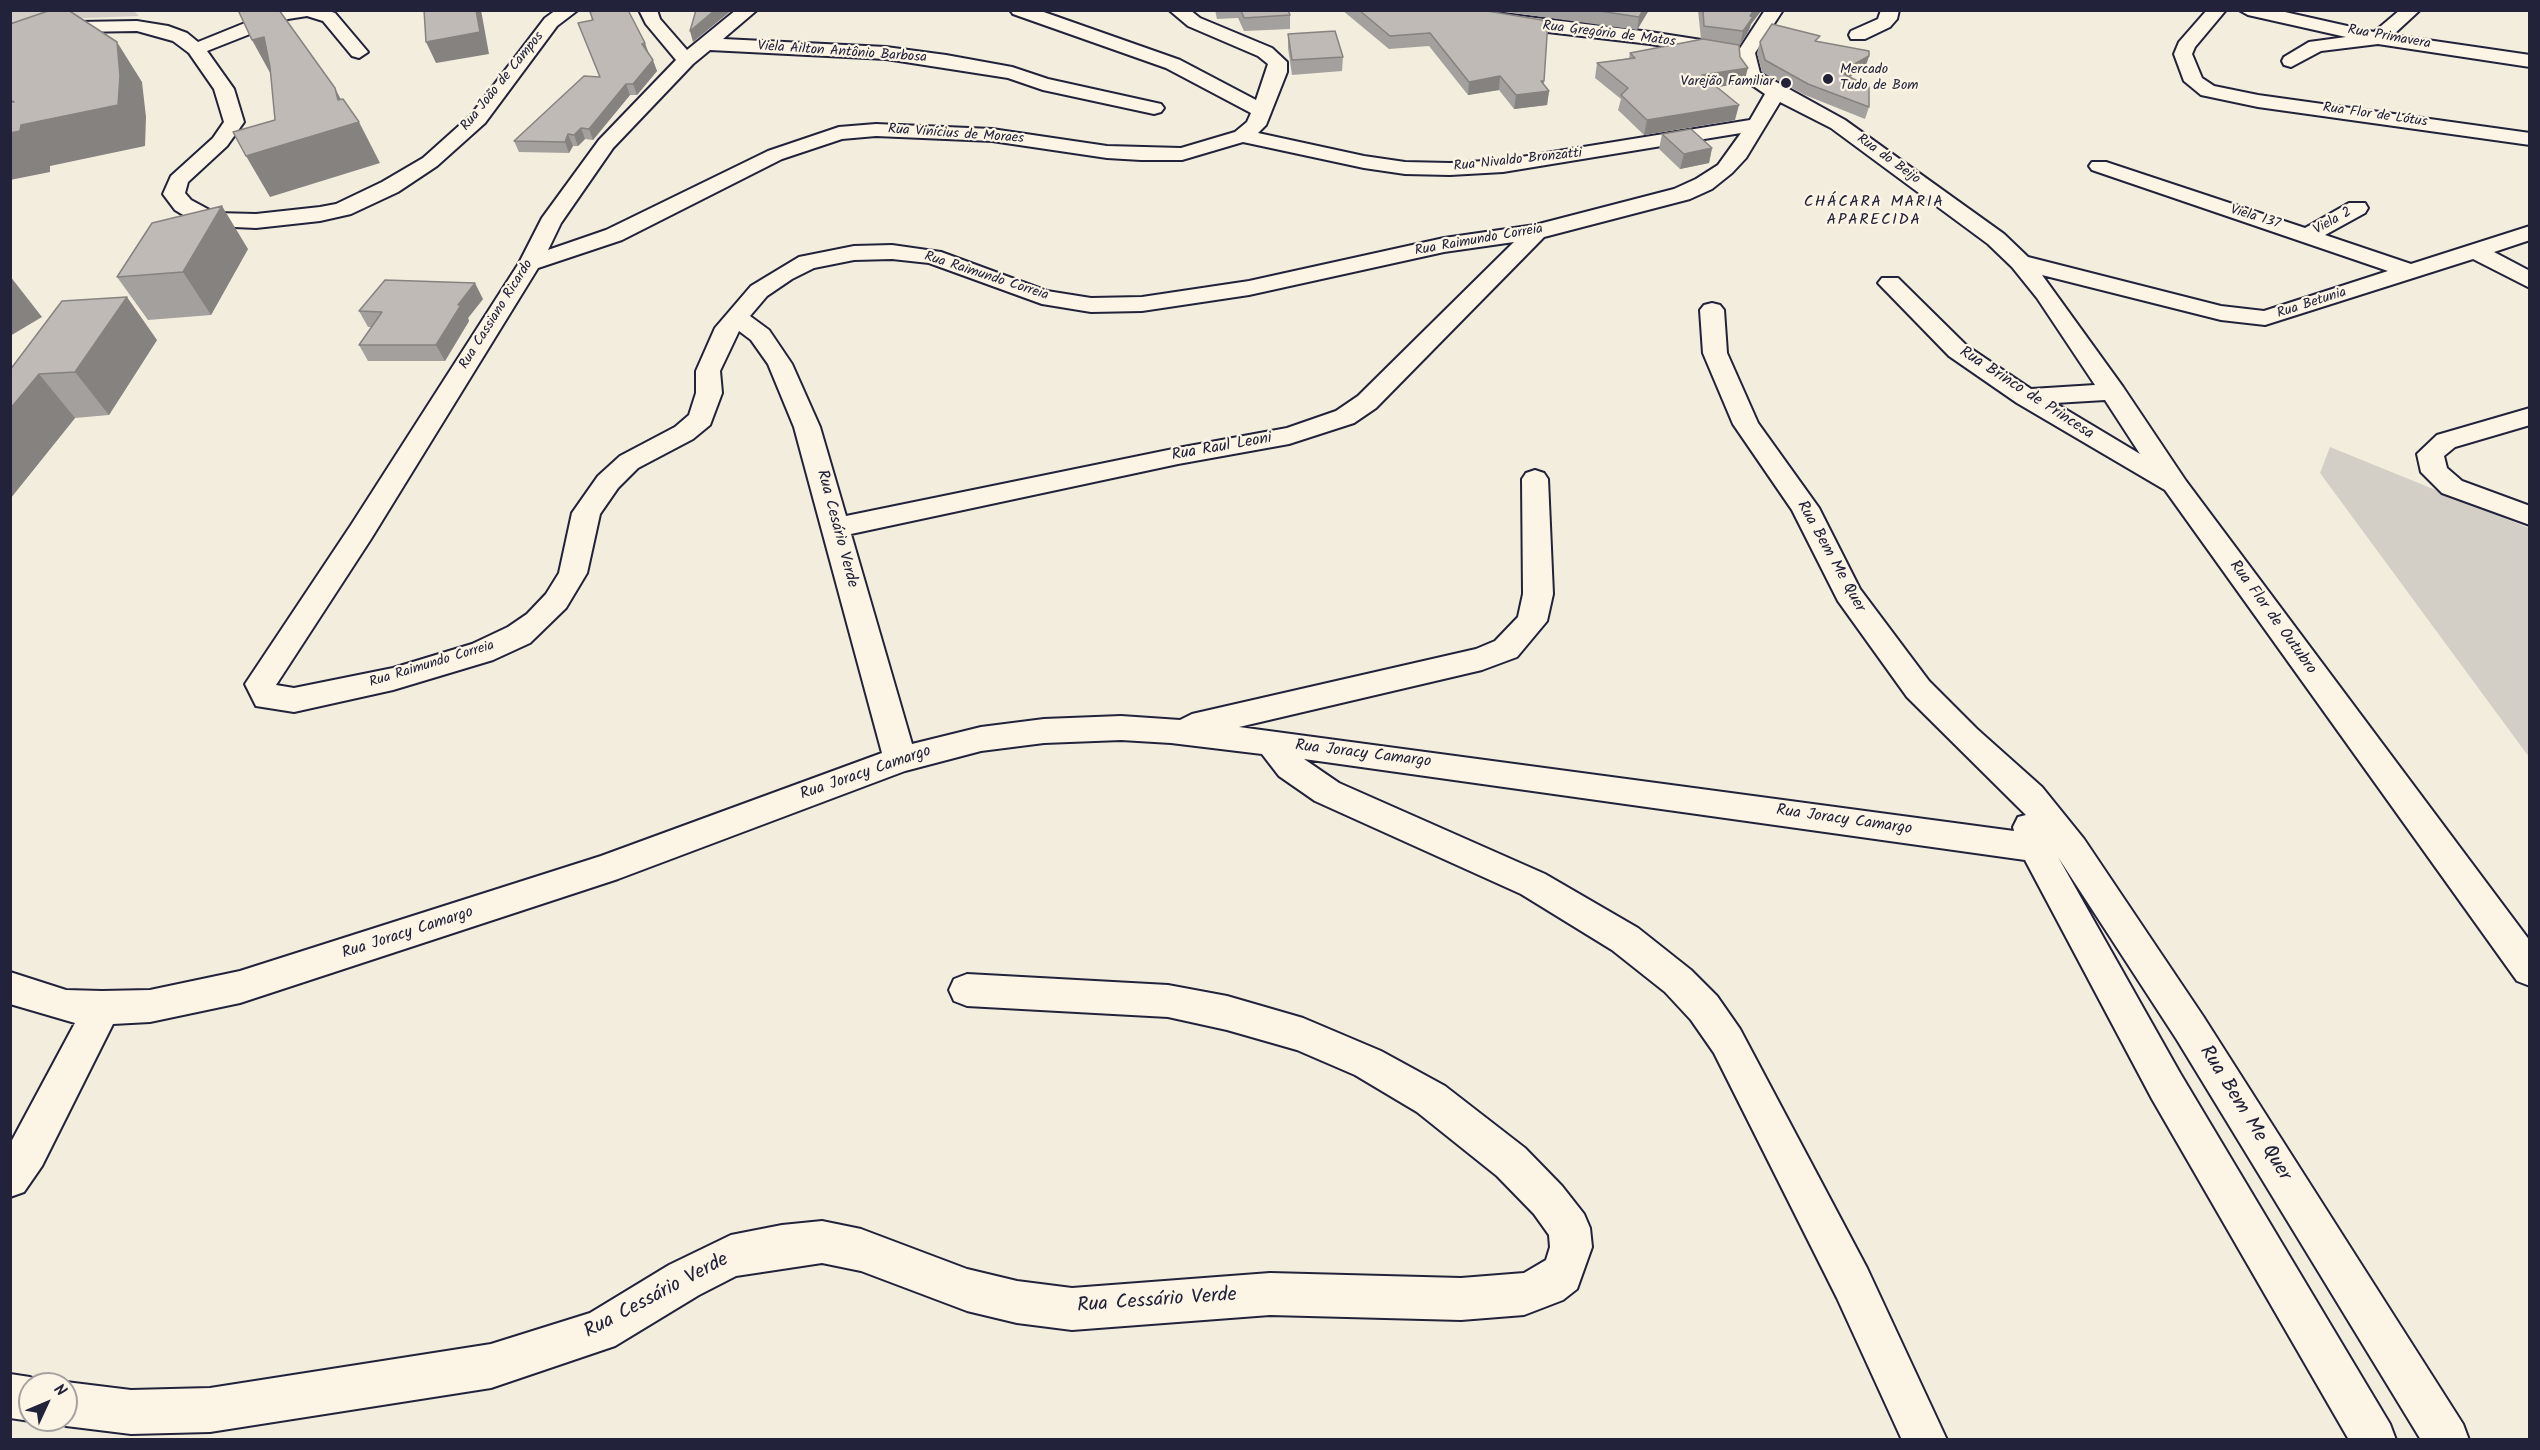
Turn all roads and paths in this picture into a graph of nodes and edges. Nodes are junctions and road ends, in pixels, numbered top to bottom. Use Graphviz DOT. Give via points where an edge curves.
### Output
graph roads {
  1 [pos="569,10"];
  2 [pos="648,10"];
  3 [pos="748,10"];
  4 [pos="1019,10"];
  5 [pos="1178,10"];
  6 [pos="1437,10"];
  7 [pos="1774,10"];
  8 [pos="1890,10"];
  9 [pos="2217,10"];
  10 [pos="2248,10"];
  11 [pos="2411,10"];
  12 [pos="1858,35"];
  13 [pos="10,37"];
  14 [pos="2378,38"];
  15 [pos="704,44"];
  16 [pos="196,49"];
  17 [pos="359,52"];
  18 [pos="1746,53"];
  19 [pos="686,60"];
  20 [pos="2529,61"];
  21 [pos="2291,62"];
  22 [pos="1776,92"];
  23 [pos="1154,108"];
  24 [pos="1260,110"];
  25 [pos="1759,124"];
  26 [pos="1242,136"];
  27 [pos="2529,139"];
  28 [pos="2099,166"];
  29 [pos="2357,208"];
  30 [pos="1536,232"];
  31 [pos="2529,233"];
  32 [pos="2309,235"];
  33 [pos="2476,251"];
  34 [pos="2020,262"];
  35 [pos="530,263"];
  36 [pos="2411,271"];
  37 [pos="2529,281"];
  38 [pos="1890,283"];
  39 [pos="1712,310"];
  40 [pos="736,316"];
  41 [pos="2114,392"];
  42 [pos="2026,397"];
  43 [pos="2529,416"];
  44 [pos="1535,479"];
  45 [pos="2176,487"];
  46 [pos="2529,516"];
  47 [pos="835,528"];
  48 [pos="281,651"];
  49 [pos="1171,731"];
  50 [pos="1272,744"];
  51 [pos="900,760"];
  52 [pos="2030,796"];
  53 [pos="2036,848"];
  54 [pos="2529,970"];
  55 [pos="10,988"];
  56 [pos="967,990"];
  57 [pos="102,1008"];
  58 [pos="10,1178"];
  59 [pos="78,1406"];
  60 [pos="1925,1440"];
  61 [pos="2374,1440"];
  62 [pos="2447,1440"];
  1 -- 16 [label="street, Rua João de Campos" via="551,22 478,119 430,162 390,187 343,208 256,221 213,219 183,205 174,194 178,180 219,142 234,122 224,89"];
  2 -- 19 [label="street"];
  3 -- 15 [label="street, Rua Cassiano Ricardo"];
  4 -- 24 [label="street" via="1173,64"];
  5 -- 24 [label="street" via="1194,22 1276,58 1276,72"];
  6 -- 18 [label="street, Rua Gregório de Matos"];
  7 -- 18 [label="street"];
  8 -- 12 [label="street" via="1884,23"];
  9 -- 27 [label="street, Rua Flor de Lótus" via="2183,54 2194,81 2208,90"];
  10 -- 14 [label="street, Rua Primavera"];
  11 -- 14 [label="street"];
  13 -- 16 [label="street, Rua João de Campos" via="78,27 137,26 162,30"];
  14 -- 20 [label="street, Rua Primavera"];
  14 -- 21 [label="street" via="2316,46"];
  15 -- 19 [label="street, Rua Cassiano Ricardo"];
  15 -- 23 [label="street, Viela Ailton Antônio Barbosa" via="886,53 946,61"];
  16 -- 17 [label="street" via="284,14 308,11 329,18"];
  18 -- 22 [label="street, Rua do Beijo" via="1748,70"];
  19 -- 35 [label="street, Rua Cassiano Ricardo" via="606,144 550,223"];
  22 -- 25 [label="street, Rua Raimundo Correia"];
  22 -- 34 [label="street, Rua do Beijo" via="1846,129 1988,233"];
  24 -- 26 [label="street" via="1256,125"];
  25 -- 26 [label="street, Rua Nivaldo Bronzatti" via="1503,166 1450,169 1364,162"];
  25 -- 30 [label="street, Rua Raimundo Correia" via="1739,154 1704,184 1661,200"];
  26 -- 35 [label="street, Rua Vinícius de Moraes" via="1182,154 1141,154 981,135 876,130 839,133 775,155 614,235"];
  28 -- 32 [label="street, Viela 137"];
  29 -- 32 [label="street, Viela 2"];
  30 -- 40 [label="street, Rua Raimundo Correia" via="1444,246 1228,291 1110,305 1042,297 933,257 854,253 807,262 784,273 759,291"];
  30 -- 47 [label="street, Rua Raul Leoni" via="1367,402 1345,417 1289,436"];
  31 -- 33 [label="street, Rua Betunia"];
  32 -- 36 [label="street, Viela 137"];
  33 -- 36 [label="street, Rua Betunia"];
  33 -- 37 [label="street"];
  34 -- 36 [label="street, Rua Betunia" via="2221,313 2265,318"];
  34 -- 41 [label="street, Rua Flor de Outubro"];
  35 -- 48 [label="street, Rua Cassiano Ricardo" via="361,532"];
  38 -- 42 [label="street, Rua Brinco de Princesa" via="1958,351"];
  39 -- 52 [label="street, Rua Bem Me Quer" via="1715,353 1746,424 1805,508 1848,594 1918,689"];
  40 -- 47 [label="street, Rua Cesário Verde" via="760,335 780,364 807,427"];
  40 -- 48 [label="street, Rua Raimundo Correia" via="714,350 708,371 709,393 701,419 684,433 629,462 608,482 586,513 573,573 546,612 519,636 393,679 294,700 267,698 260,684"];
  41 -- 42 [label="street"];
  41 -- 45 [label="street, Rua Flor de Outubro"];
  42 -- 45 [label="street, Rua Brinco de Princesa"];
  43 -- 46 [label="street" via="2446,441 2430,454 2434,472 2452,487"];
  44 -- 49 [label="street" via="1539,594 1532,621 1506,649 1482,659"];
  45 -- 54 [label="street, Rua Flor de Outubro"];
  47 -- 51 [label="street, Rua Cesário Verde"];
  49 -- 50 [label="street, Rua Joracy Camargo"];
  49 -- 51 [label="street, Rua Joracy Camargo" via="1044,730 981,739"];
  50 -- 53 [label="street, Rua Joracy Camargo"];
  50 -- 60 [label="street" via="1290,767 1327,792 1533,884 1625,939 1678,981 1704,1008 1727,1041 1846,1273"];
  51 -- 57 [label="street, Rua Joracy Camargo" via="606,869 387,942 240,987 150,1006"];
  52 -- 53 [label="street" via="2030,824"];
  52 -- 62 [label="street, Rua Bem Me Quer" via="2072,849 2190,1028"];
  53 -- 61 [label="street" via="2166,1086"];
  55 -- 57 [label="street, Rua Joracy Camargo" via="66,1006"];
  56 -- 59 [label="street, Rua Cessário Verde" via="1168,1001 1303,1035 1368,1063 1431,1099 1511,1162 1548,1200 1569,1228 1570,1247 1562,1274 1548,1285 1524,1294 1461,1299 1270,1294 1072,1309 967,1290 861,1250 822,1242 731,1256 600,1330 490,1366 210,1410 130,1412"];
  57 -- 58 [label="street" via="28,1153"];
}
